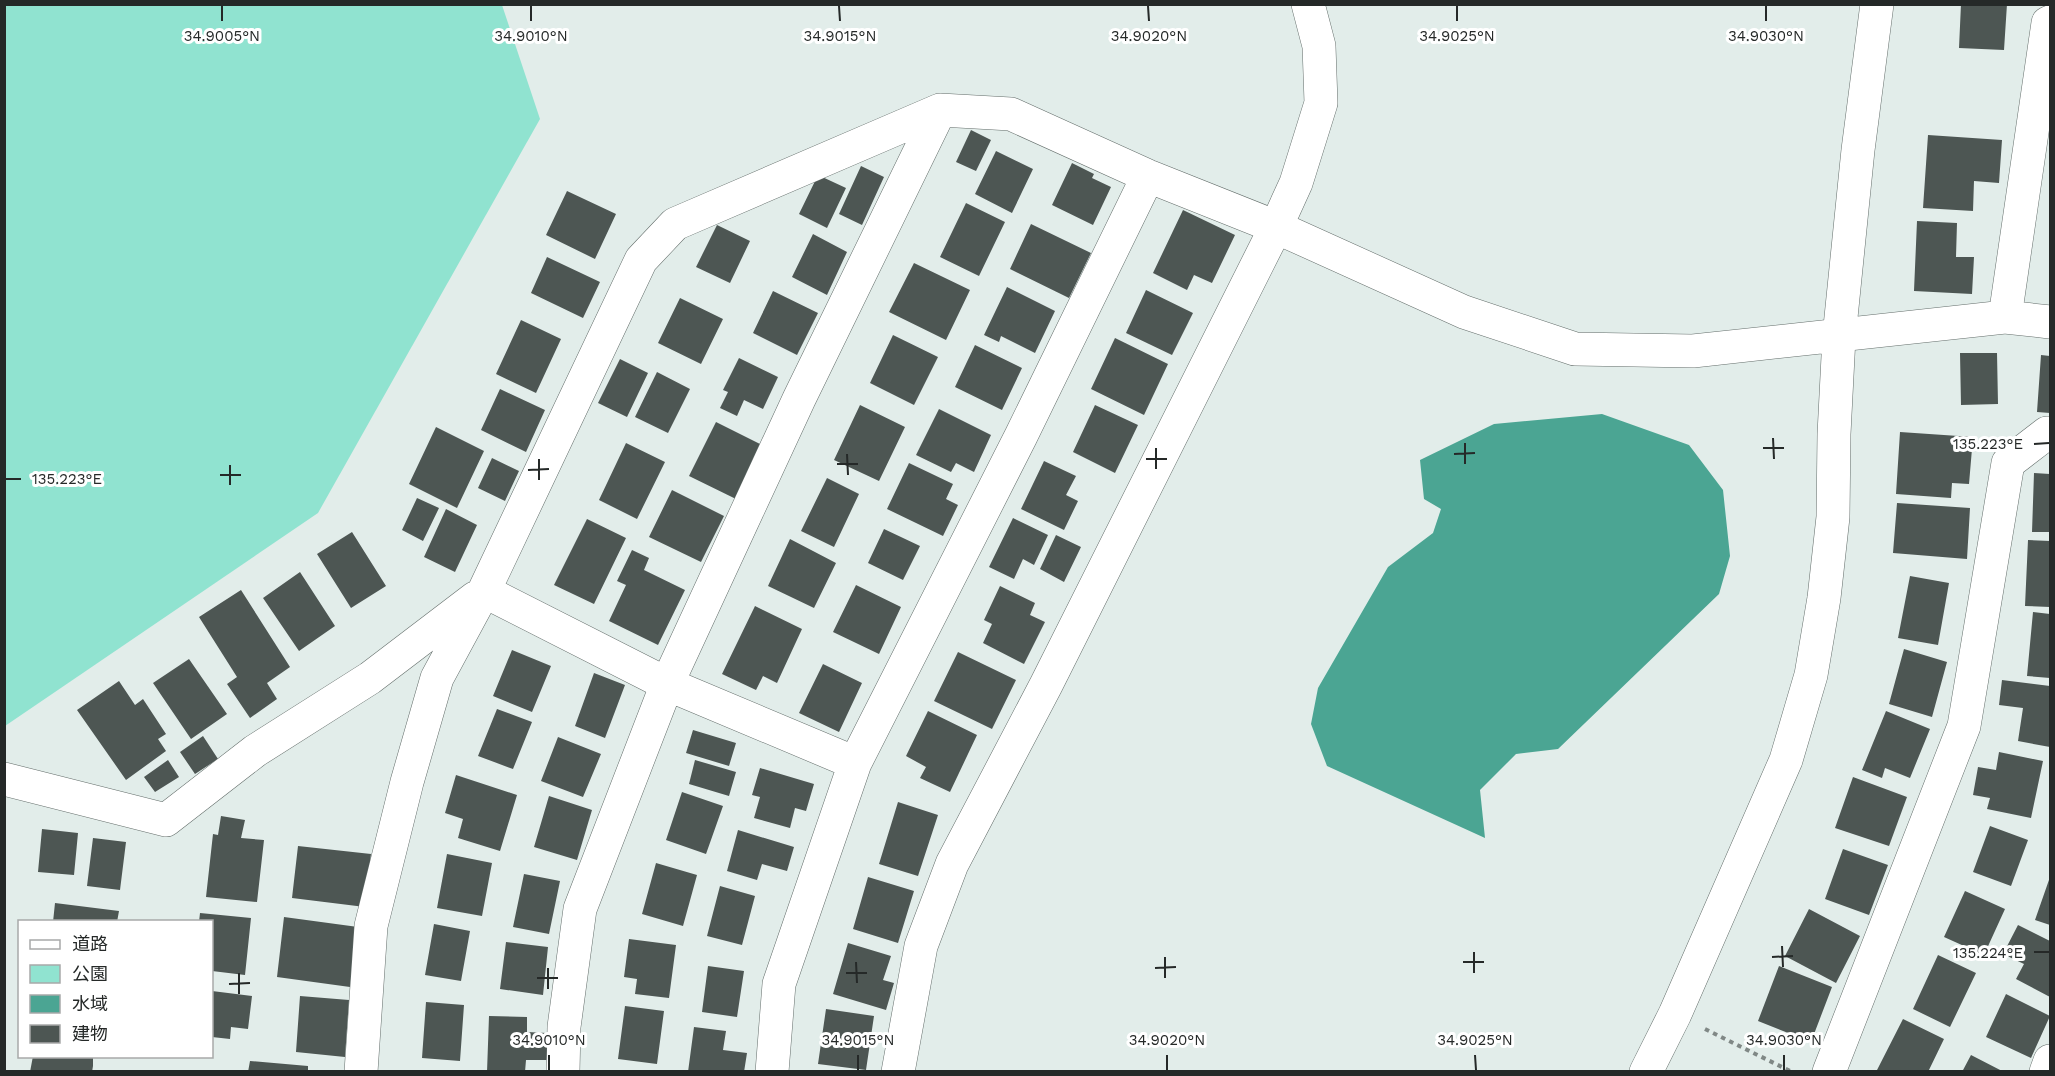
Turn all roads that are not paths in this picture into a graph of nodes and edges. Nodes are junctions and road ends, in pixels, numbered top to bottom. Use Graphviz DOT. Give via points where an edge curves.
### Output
graph roads {
  1 [pos="1308,4"];
  2 [pos="1877,4"];
  3 [pos="2050,22"];
  4 [pos="940,110"];
  5 [pos="1148,176"];
  6 [pos="1276,227"];
  7 [pos="2005,317"];
  8 [pos="2050,322"];
  9 [pos="1839,336"];
  10 [pos="2050,433"];
  11 [pos="483,591"];
  12 [pos="667,684"];
  13 [pos="855,763"];
  14 [pos="4,779"];
  15 [pos="2050,1061"];
  16 [pos="361,1071"];
  17 [pos="563,1071"];
  18 [pos="772,1071"];
  19 [pos="898,1071"];
  20 [pos="1646,1071"];
  21 [pos="1829,1071"];
  22 [pos="2046,1071"];
  1 -- 6 [label="street" via="1319,46 1321,103 1296,183"];
  2 -- 9 [label="street"];
  3 -- 7 [label="street"];
  4 -- 5 [label="street" via="1011,114"];
  4 -- 11 [label="street" via="675,224 641,260"];
  4 -- 12 [label="street"];
  5 -- 6 [label="street"];
  5 -- 13 [label="street"];
  6 -- 9 [label="street" via="1464,312 1575,349 1693,351"];
  6 -- 19 [label="street" via="952,864 921,946"];
  7 -- 8 [label="street"];
  7 -- 9 [label="street"];
  9 -- 20 [label="street" via="1833,517 1811,675 1786,760 1675,1014"];
  10 -- 21 [label="street" via="2008,463 1964,726"];
  11 -- 12 [label="street"];
  11 -- 14 [label="street" via="370,678 255,751 166,820"];
  11 -- 16 [label="street" via="438,678 404,793 371,926"];
  12 -- 13 [label="street"];
  12 -- 17 [label="street" via="580,909 564,1027"];
  13 -- 18 [label="street" via="779,984"];
  15 -- 22 [label="street"];
}
